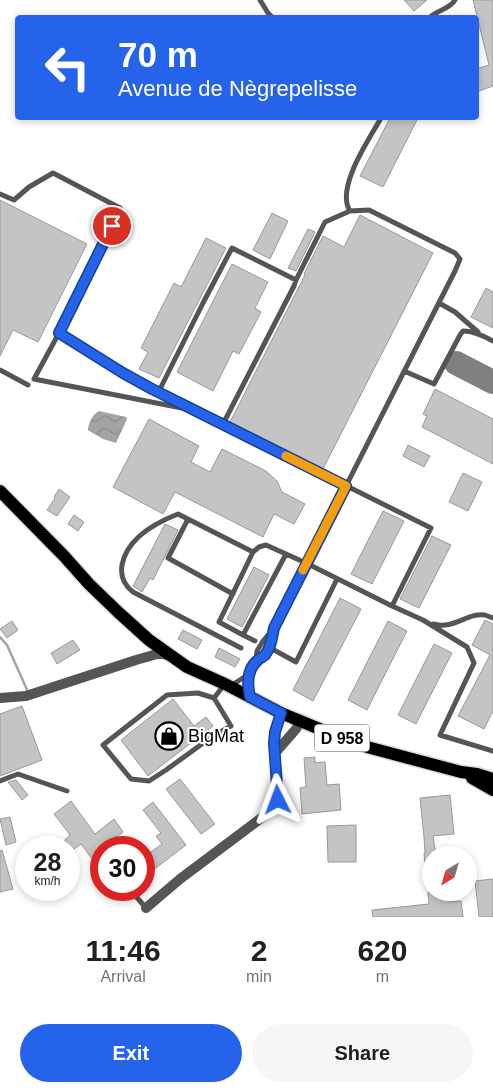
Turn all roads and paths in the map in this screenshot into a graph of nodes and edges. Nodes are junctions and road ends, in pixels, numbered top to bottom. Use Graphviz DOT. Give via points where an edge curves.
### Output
graph roads {
  1 [pos="260,0"];
  2 [pos="455,0"];
  3 [pos="270,15"];
  4 [pos="431,15"];
  5 [pos="380,120"];
  6 [pos="0,194"];
  7 [pos="350,211"];
  8 [pos="296,280"];
  9 [pos="439,303"];
  10 [pos="59,333"];
  11 [pos="482,336"];
  12 [pos="493,341"];
  13 [pos="0,370"];
  14 [pos="404,371"];
  15 [pos="28,385"];
  16 [pos="158,393"];
  17 [pos="195,410"];
  18 [pos="223,424"];
  19 [pos="346,486"];
  20 [pos="0,491"];
  21 [pos="188,519"];
  22 [pos="253,552"];
  23 [pos="286,554"];
  24 [pos="64,556"];
  25 [pos="306,563"];
  26 [pos="338,579"];
  27 [pos="232,594"];
  28 [pos="392,606"];
  29 [pos="493,618"];
  30 [pos="423,620"];
  31 [pos="219,622"];
  32 [pos="274,628"];
  33 [pos="212,633"];
  34 [pos="243,635"];
  35 [pos="149,640"];
  36 [pos="255,641"];
  37 [pos="241,648"];
  38 [pos="274,650"];
  39 [pos="172,657"];
  40 [pos="136,660"];
  41 [pos="256,661"];
  42 [pos="249,674"];
  43 [pos="224,684"];
  44 [pos="250,697"];
  45 [pos="0,698"];
  46 [pos="214,698"];
  47 [pos="281,713"];
  48 [pos="300,721"];
  49 [pos="276,752"];
  50 [pos="493,752"];
  51 [pos="462,772"];
  52 [pos="493,778"];
  53 [pos="0,780"];
  54 [pos="493,790"];
  55 [pos="67,791"];
  56 [pos="140,901"];
  57 [pos="146,908"];
  1 -- 3 [label="lane"];
  2 -- 4 [label="lane"];
  5 -- 7 [label="lane" via="347,184 346,205"];
  6 -- 10 [label="lane" via="14,200 53,173 120,208"];
  7 -- 8 [label="lane" via="325,222"];
  7 -- 9 [label="lane" via="369,210 455,253 460,259"];
  8 -- 16 [label="lane" via="232,248"];
  8 -- 18 [label="lane"];
  9 -- 11 [label="lane" via="455,312"];
  9 -- 14 [label="lane"];
  10 -- 16 [label="lane"];
  10 -- 17 [label="lane" via="34,379"];
  11 -- 12 [label="lane"];
  11 -- 14 [label="lane" via="463,331 434,384"];
  13 -- 15 [label="lane"];
  14 -- 19 [label="lane"];
  16 -- 17 [label="lane"];
  17 -- 18 [label="lane"];
  18 -- 19 [label="lane"];
  19 -- 25 [label="lane"];
  19 -- 28 [label="lane" via="431,528"];
  20 -- 24 [label="main road, D 958"];
  21 -- 22 [label="lane"];
  21 -- 27 [label="lane" via="168,558"];
  21 -- 33 [label="lane" via="178,514 144,532 124,556 121,571 126,587 133,592"];
  22 -- 23 [label="lane" via="266,545"];
  22 -- 27 [label="lane"];
  23 -- 25 [label="lane"];
  23 -- 34 [label="lane"];
  24 -- 35 [label="main road, D 958"];
  24 -- 43 [label="main road, D 958" via="155,638"];
  25 -- 26 [label="lane"];
  25 -- 32 [label="lane"];
  26 -- 28 [label="lane"];
  26 -- 38 [label="lane" via="296,662"];
  27 -- 31 [label="lane"];
  28 -- 30 [label="lane"];
  29 -- 30 [label="lane" via="478,615 446,626"];
  30 -- 50 [label="lane" via="467,647 474,663 440,736"];
  31 -- 33 [label="lane"];
  31 -- 34 [label="lane"];
  32 -- 41 [label="lane" via="257,651"];
  32 -- 41 [label="lane" via="267,652"];
  33 -- 37 [label="lane"];
  34 -- 36 [label="lane"];
  35 -- 39 [label="main road, D 958"];
  35 -- 40 [label="street" via="148,650"];
  39 -- 40 [label="street" via="157,654"];
  39 -- 43 [label="main road, D 958"];
  40 -- 45 [label="street" via="26,696"];
  41 -- 42 [label="lane"];
  42 -- 43 [label="lane" via="236,683"];
  42 -- 44 [label="lane"];
  43 -- 44 [label="main road, D 958"];
  43 -- 46 [label="lane"];
  44 -- 47 [label="main road, D 958"];
  46 -- 46 [label="lane" via="232,726 149,781 131,779 103,745 167,695 198,693"];
  47 -- 48 [label="main road, D 958"];
  47 -- 49 [label="street" via="275,732"];
  48 -- 49 [label="street"];
  48 -- 51 [label="main road, D 958" via="367,748"];
  49 -- 57 [label="street" via="276,807"];
  51 -- 52 [label="main road, D 958"];
  51 -- 54 [label="main road, D 958"];
  53 -- 55 [label="lane" via="18,774"];
  56 -- 57 [label="lane"];
}
